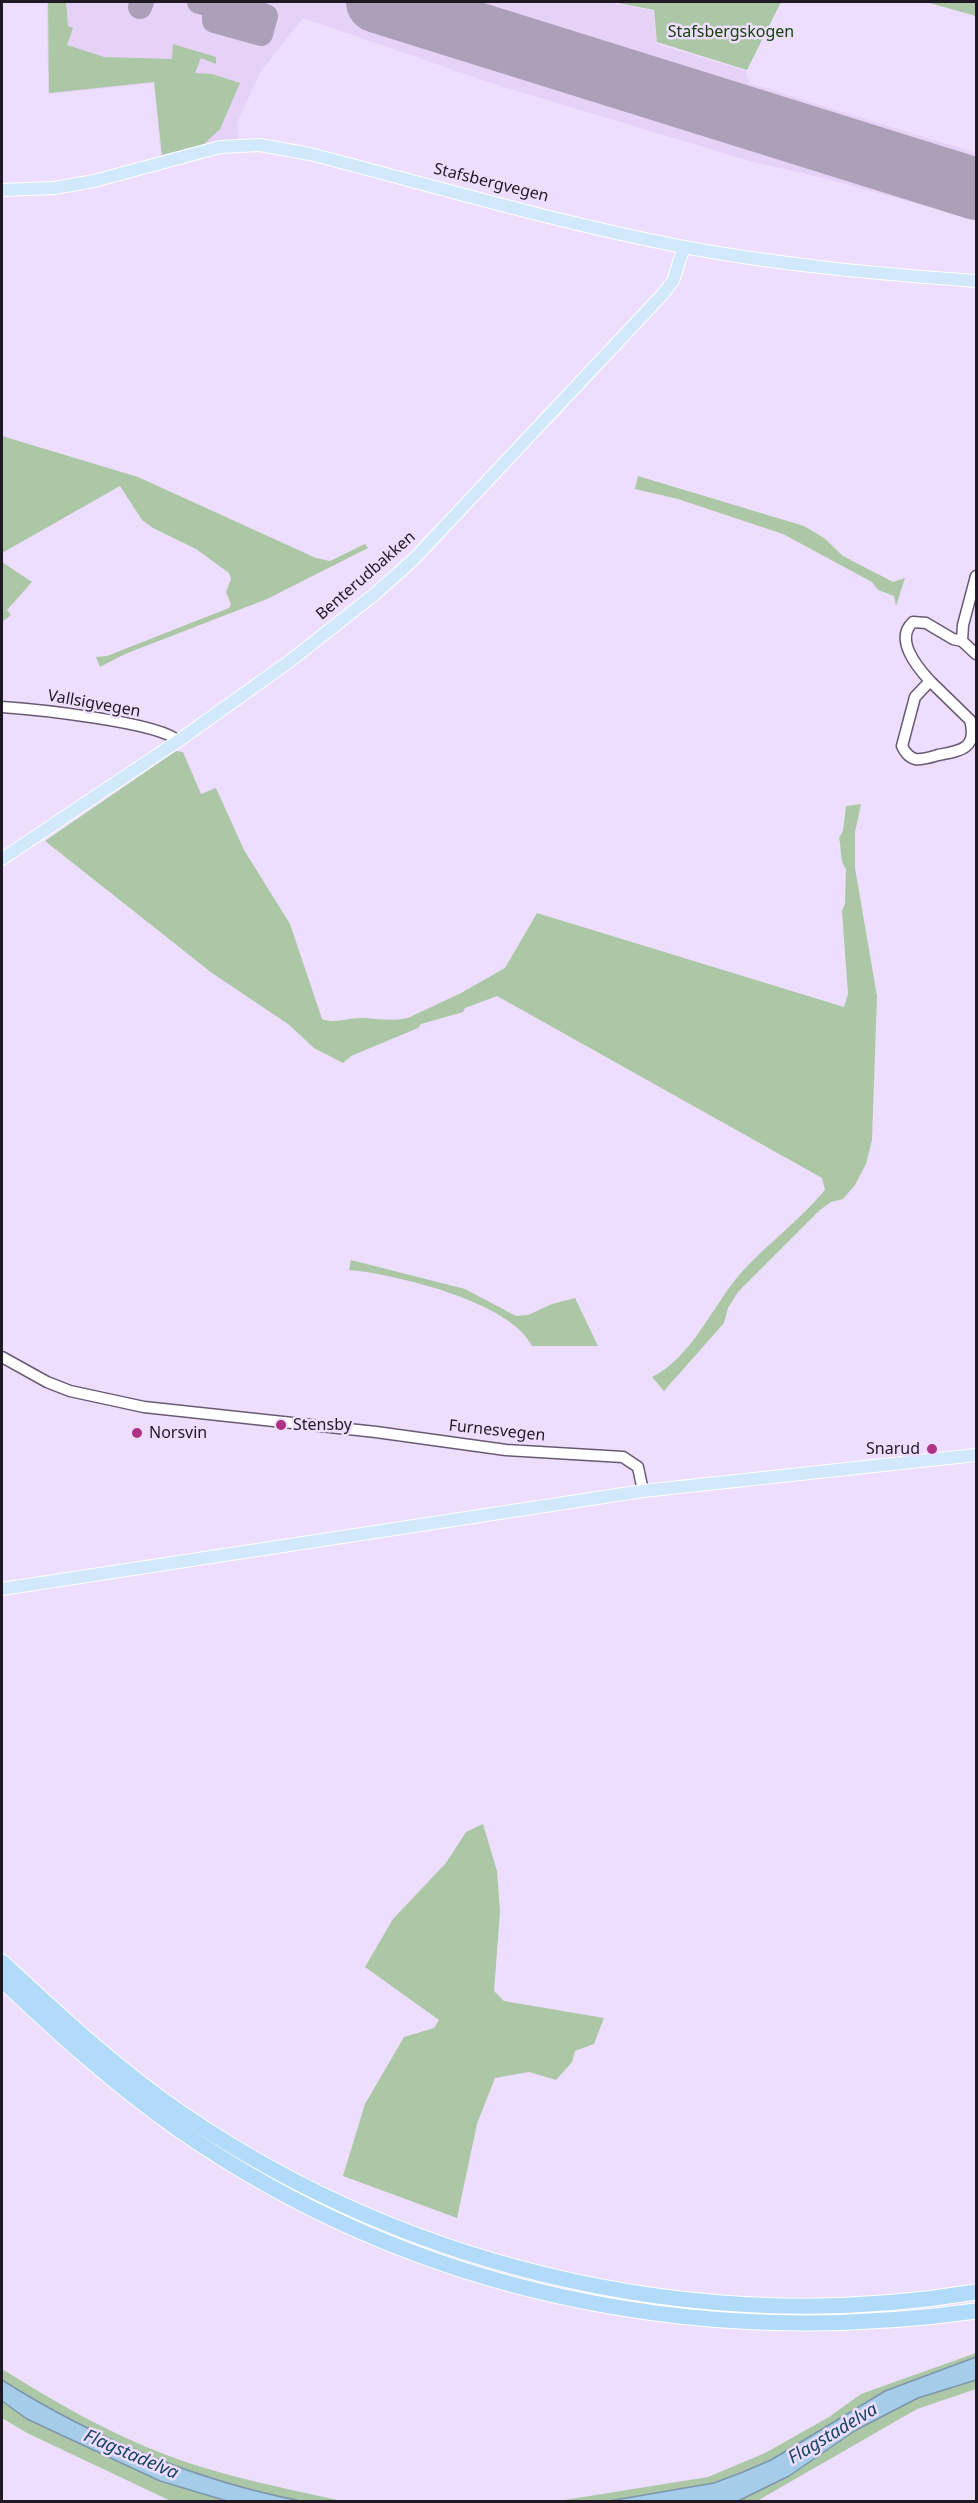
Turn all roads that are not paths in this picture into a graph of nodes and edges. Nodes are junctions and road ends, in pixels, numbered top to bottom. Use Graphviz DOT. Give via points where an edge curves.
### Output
graph roads {
  1 [pos="2,190"];
  2 [pos="684,247"];
  3 [pos="976,281"];
  4 [pos="976,576"];
  5 [pos="962,641"];
  6 [pos="976,654"];
  7 [pos="930,681"];
  8 [pos="2,707"];
  9 [pos="178,741"];
  10 [pos="2,859"];
  11 [pos="2,1357"];
  12 [pos="976,1455"];
  13 [pos="643,1491"];
  14 [pos="2,1589"];
  15 [pos="2,1962"];
  16 [pos="2,1980"];
  17 [pos="976,2292"];
  18 [pos="976,2311"];
  1 -- 2 [label="main road, Stafsbergvegen" via="54,188 220,147 260,145"];
  2 -- 3 [label="main road, Stafsbergvegen" via="784,262"];
  2 -- 9 [label="main road, Benterudbakken" via="673,281 662,295 414,559 336,626"];
  4 -- 5 [label="street"];
  5 -- 6 [label="street"];
  5 -- 7 [label="street" via="926,622 910,624 906,635 908,650"];
  7 -- 7 [label="street" via="970,720 973,740 958,752 916,759 905,753 902,746 915,698"];
  8 -- 9 [label="street, Vallsigvegen" via="133,726 164,732"];
  9 -- 10 [label="main road, Benterudbakken"];
  11 -- 13 [label="street, Furnesvegen" via="70,1391 144,1407 506,1450 623,1457 638,1467"];
  12 -- 13 [label="main road"];
  13 -- 14 [label="main road"];
  15 -- 17 [label="highway" via="120,2068 221,2139 328,2199 441,2245 570,2281 640,2295 701,2301 845,2305"];
  16 -- 18 [label="highway" via="112,2079 213,2152 321,2213 436,2261 578,2301 720,2322 844,2324"];
}
